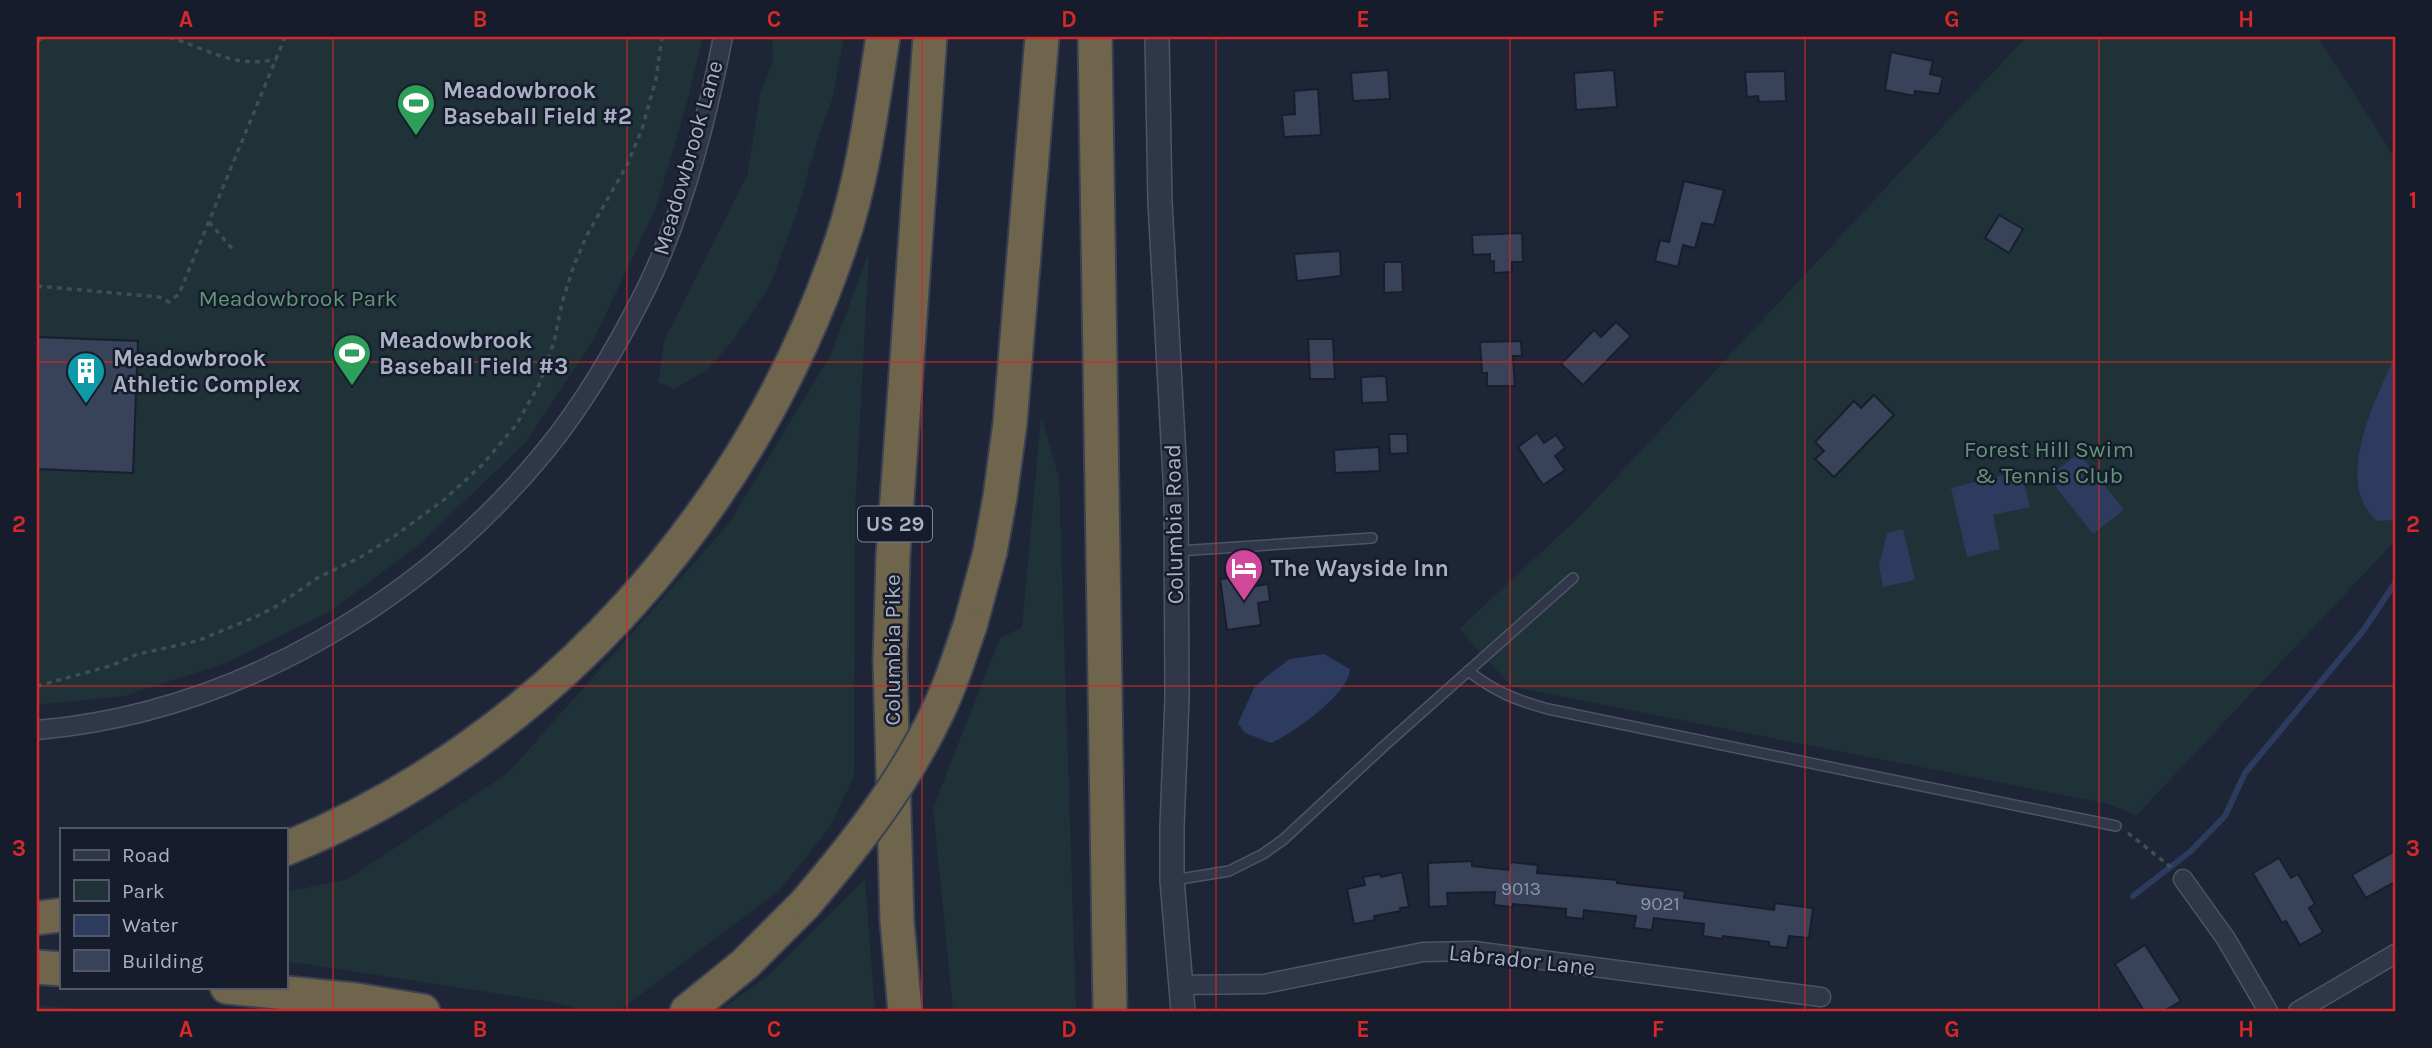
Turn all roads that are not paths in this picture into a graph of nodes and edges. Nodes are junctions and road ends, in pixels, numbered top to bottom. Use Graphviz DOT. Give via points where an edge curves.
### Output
graph roads {
  1 [pos="723,37"];
  2 [pos="883,37"];
  3 [pos="930,37"];
  4 [pos="1042,37"];
  5 [pos="1095,37"];
  6 [pos="1157,37"];
  7 [pos="1372,538"];
  8 [pos="1177,551"];
  9 [pos="1573,578"];
  10 [pos="1468,671"];
  11 [pos="37,730"];
  12 [pos="2116,826"];
  13 [pos="287,848"];
  14 [pos="2183,879"];
  15 [pos="1172,880"];
  16 [pos="60,915"];
  17 [pos="37,918"];
  18 [pos="2395,954"];
  19 [pos="37,967"];
  20 [pos="60,969"];
  21 [pos="1181,985"];
  22 [pos="237,988"];
  23 [pos="1821,997"];
  24 [pos="423,1011"];
  25 [pos="687,1011"];
  26 [pos="905,1011"];
  27 [pos="1110,1011"];
  28 [pos="1183,1011"];
  29 [pos="2268,1011"];
  30 [pos="2298,1011"];
  1 -- 11 [label="street, Meadowbrook Lane" via="671,232 648,287 579,406 546,450 482,519 396,592 264,668 163,705"];
  2 -- 13 [label="highway" via="864,152 843,237 818,307 759,428 719,493 628,607 522,708 389,798"];
  3 -- 26 [label="highway, Columbia Pike / US 29" via="892,569 897,921"];
  4 -- 25 [label="highway, bridge" via="1000,497 970,626 940,709 880,811 805,904"];
  5 -- 27 [label="highway"];
  6 -- 8 [label="street, Columbia Road"];
  7 -- 8 [label="lane"];
  8 -- 15 [label="street, Columbia Road"];
  9 -- 10 [label="lane"];
  10 -- 12 [label="lane" via="1513,700 1548,709"];
  10 -- 15 [label="lane" via="1284,839 1229,870"];
  14 -- 29 [label="street" via="2226,939"];
  15 -- 21 [label="street, Columbia Road"];
  16 -- 17 [label="highway"];
  18 -- 30 [label="street"];
  19 -- 20 [label="highway"];
  21 -- 23 [label="street, Labrador Lane" via="1264,984 1423,953 1474,951"];
  21 -- 28 [label="street, Columbia Road"];
  22 -- 24 [label="highway"];
}
